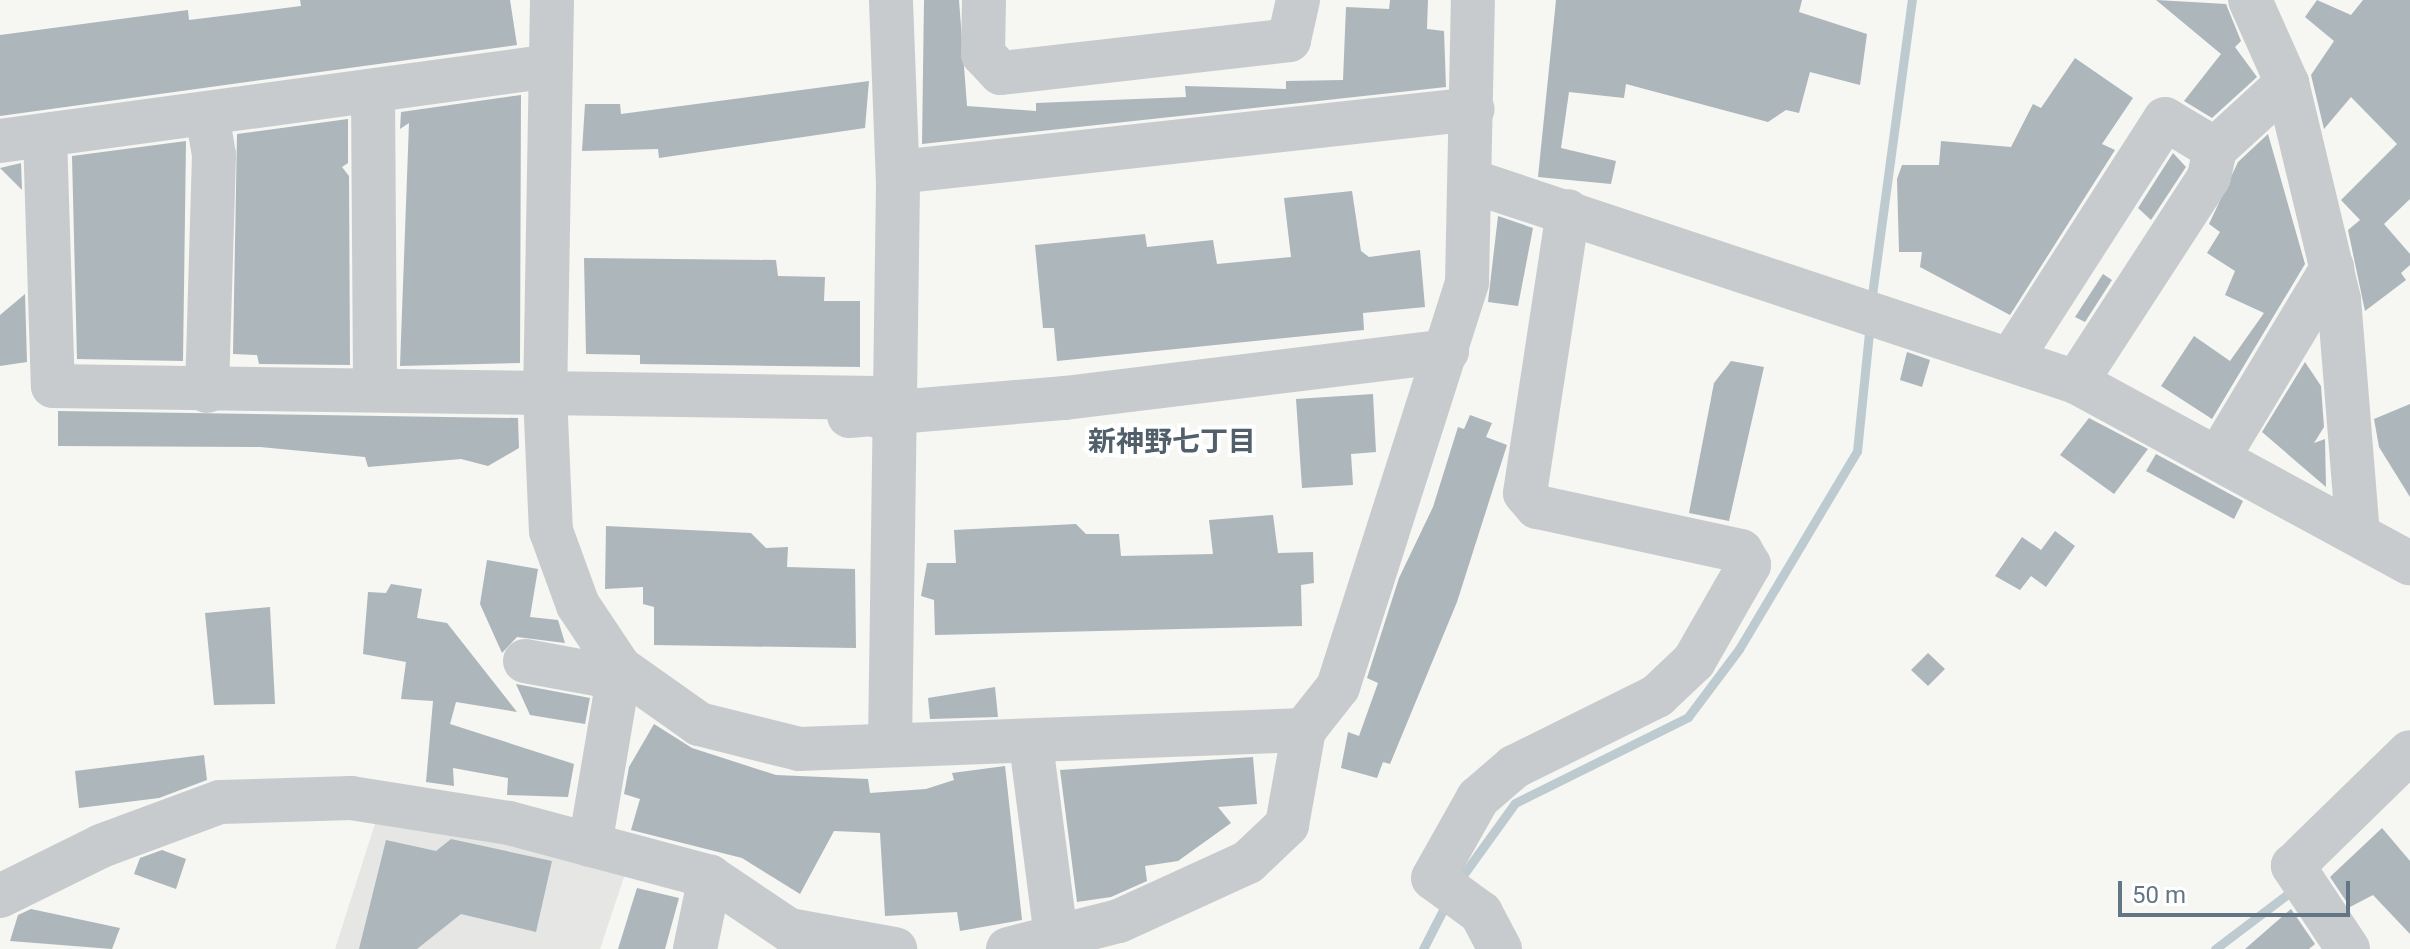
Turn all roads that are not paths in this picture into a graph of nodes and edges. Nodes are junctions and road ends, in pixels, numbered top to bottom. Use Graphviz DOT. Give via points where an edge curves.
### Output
graph roads {
  1 [pos="552,0"];
  2 [pos="891,0"];
  3 [pos="984,0"];
  4 [pos="1298,0"];
  5 [pos="1473,0"];
  6 [pos="2250,0"];
  7 [pos="551,66"];
  8 [pos="2287,83"];
  9 [pos="373,93"];
  10 [pos="1473,109"];
  11 [pos="207,114"];
  12 [pos="45,136"];
  13 [pos="0,141"];
  14 [pos="2215,149"];
  15 [pos="898,172"];
  16 [pos="1474,182"];
  17 [pos="1568,211"];
  18 [pos="2332,268"];
  19 [pos="1447,351"];
  20 [pos="2011,359"];
  21 [pos="2076,382"];
  22 [pos="375,390"];
  23 [pos="207,391"];
  24 [pos="545,395"];
  25 [pos="595,408"];
  26 [pos="887,414"];
  27 [pos="2218,458"];
  28 [pos="2358,534"];
  29 [pos="2410,563"];
  30 [pos="525,661"];
  31 [pos="619,673"];
  32 [pos="1304,730"];
  33 [pos="890,744"];
  34 [pos="1031,744"];
  35 [pos="2410,752"];
  36 [pos="590,845"];
  37 [pos="710,877"];
  38 [pos="0,896"];
  39 [pos="1056,936"];
  40 [pos="695,949"];
  41 [pos="895,949"];
  42 [pos="1008,949"];
  43 [pos="1500,949"];
  44 [pos="2348,949"];
  1 -- 7 [label="street"];
  2 -- 15 [label="street"];
  3 -- 4 [label="street" via="983,54 1001,73 1289,40"];
  5 -- 10 [label="street"];
  6 -- 8 [label="street"];
  7 -- 9 [label="street"];
  7 -- 24 [label="street"];
  8 -- 14 [label="street"];
  8 -- 18 [label="street"];
  9 -- 11 [label="street"];
  9 -- 22 [label="street"];
  10 -- 15 [label="street"];
  10 -- 16 [label="street"];
  11 -- 12 [label="street"];
  11 -- 23 [label="street" via="214,155"];
  12 -- 13 [label="street"];
  12 -- 23 [label="street" via="49,381"];
  14 -- 20 [label="street" via="2165,119"];
  14 -- 21 [label="street" via="2209,177"];
  15 -- 26 [label="street"];
  16 -- 17 [label="street"];
  16 -- 19 [label="street" via="1467,282"];
  17 -- 20 [label="street"];
  17 -- 43 [label="street" via="1525,493 1537,507 1741,551 1749,565 1694,661 1657,696 1514,767 1478,798 1433,878 1481,913"];
  18 -- 27 [label="street"];
  18 -- 28 [label="street"];
  19 -- 26 [label="street"];
  19 -- 32 [label="street" via="1338,687"];
  20 -- 21 [label="street"];
  21 -- 27 [label="street"];
  22 -- 23 [label="street"];
  22 -- 24 [label="street"];
  24 -- 26 [label="street" via="877,398"];
  24 -- 31 [label="street" via="551,531 578,605"];
  25 -- 26 [label="street"];
  26 -- 33 [label="street"];
  27 -- 28 [label="street"];
  28 -- 29 [label="street"];
  30 -- 31 [label="street"];
  31 -- 33 [label="street" via="699,724 751,741 799,749"];
  31 -- 36 [label="street"];
  32 -- 34 [label="street"];
  32 -- 39 [label="street" via="1287,825 1248,862 1119,921"];
  33 -- 34 [label="street"];
  34 -- 39 [label="street"];
  35 -- 44 [label="street" via="2293,866"];
  36 -- 37 [label="street"];
  36 -- 38 [label="street" via="428,806 279,796 220,802 101,846"];
  37 -- 40 [label="street"];
  37 -- 41 [label="street" via="789,930"];
  39 -- 42 [label="street"];
}
